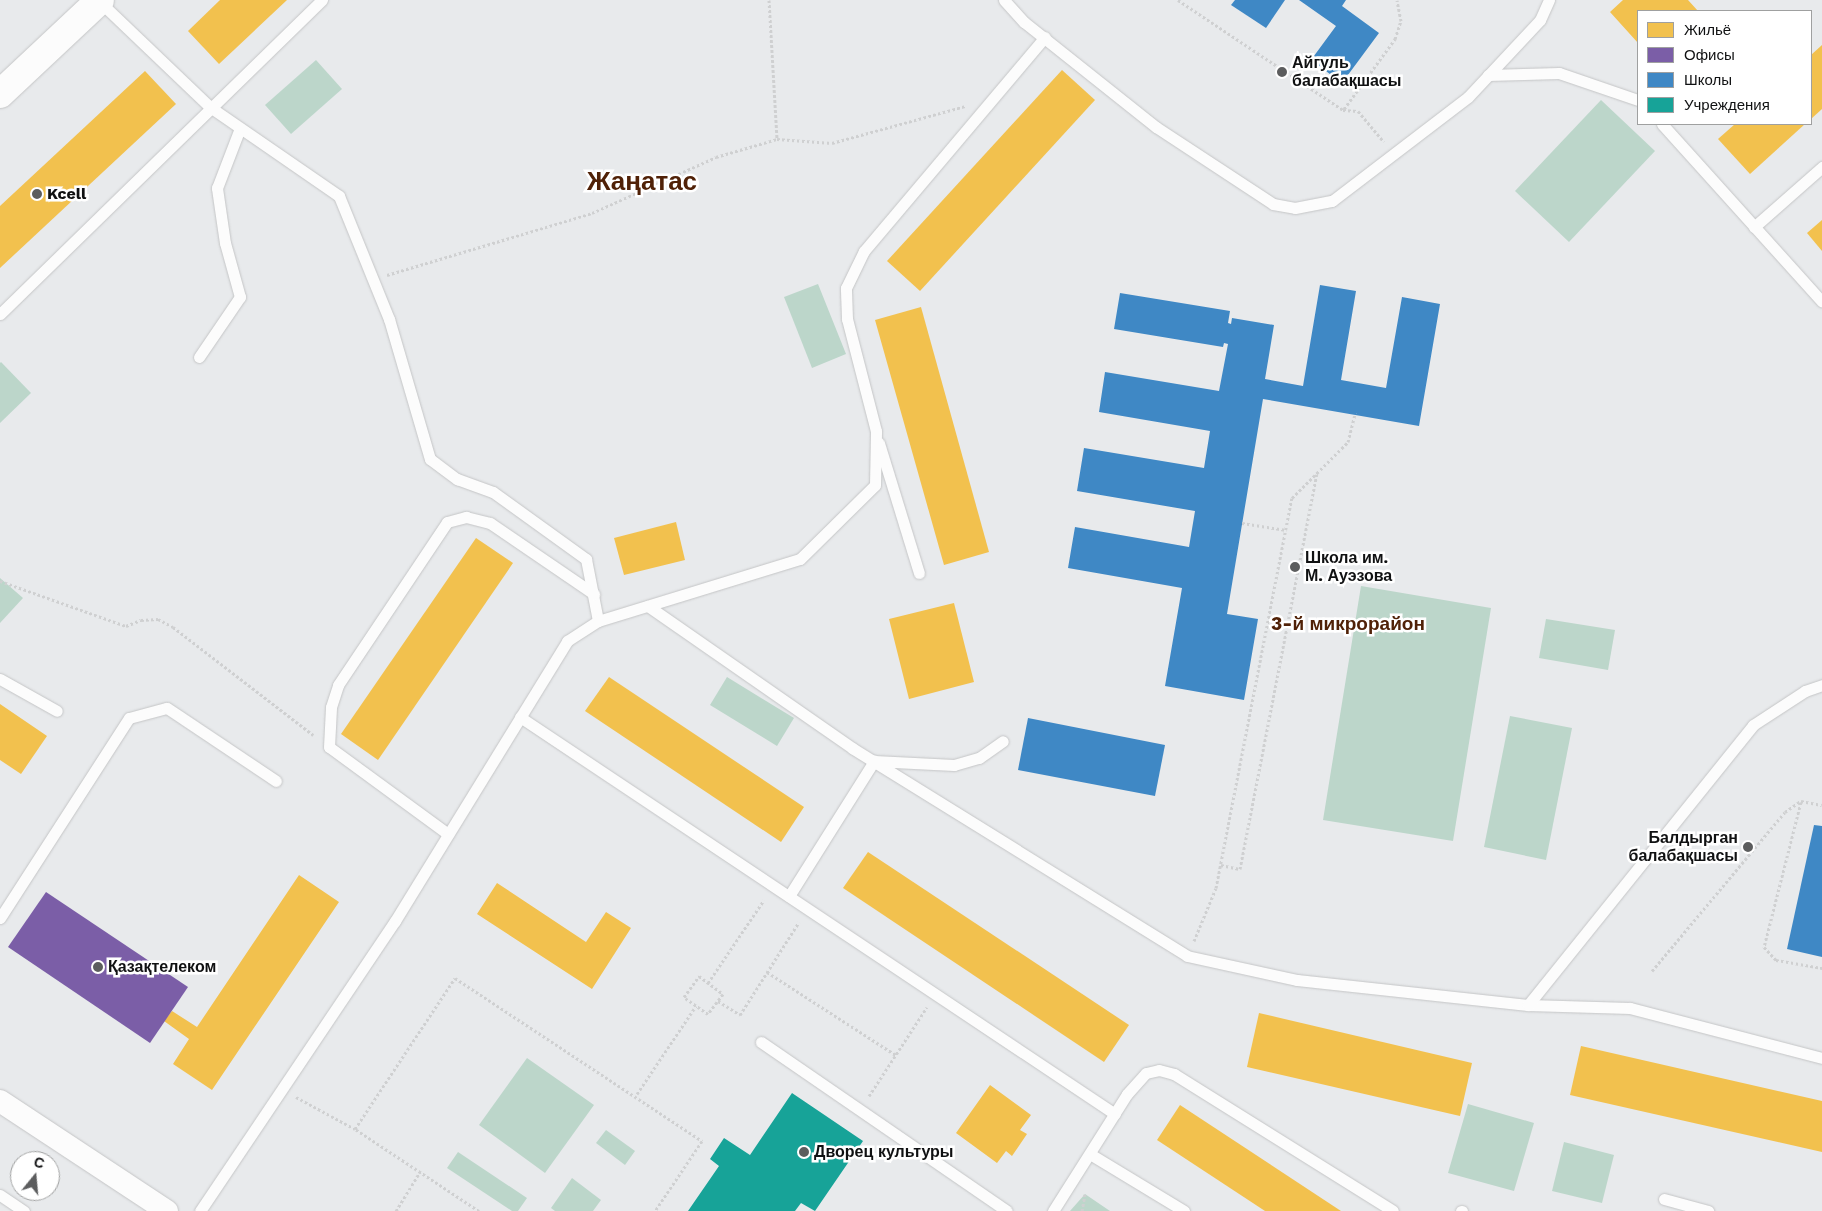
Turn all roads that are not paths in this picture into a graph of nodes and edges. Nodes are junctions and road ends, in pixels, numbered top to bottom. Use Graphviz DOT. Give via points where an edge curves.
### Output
graph roads {
  1 [pos="100,0"];
  2 [pos="322,0"];
  3 [pos="1004,0"];
  4 [pos="1549,0"];
  5 [pos="1045,37"];
  6 [pos="1488,75"];
  7 [pos="0,94"];
  8 [pos="1637,100"];
  9 [pos="210,107"];
  10 [pos="1663,125"];
  11 [pos="240,128"];
  12 [pos="1822,167"];
  13 [pos="1754,226"];
  14 [pos="1822,302"];
  15 [pos="0,314"];
  16 [pos="199,357"];
  17 [pos="876,431"];
  18 [pos="919,573"];
  19 [pos="594,594"];
  20 [pos="648,606"];
  21 [pos="598,621"];
  22 [pos="0,679"];
  23 [pos="1822,685"];
  24 [pos="57,711"];
  25 [pos="520,717"];
  26 [pos="1003,741"];
  27 [pos="874,761"];
  28 [pos="276,781"];
  29 [pos="448,834"];
  30 [pos="789,896"];
  31 [pos="0,918"];
  32 [pos="1528,1005"];
  33 [pos="761,1042"];
  34 [pos="1822,1058"];
  35 [pos="0,1101"];
  36 [pos="1115,1114"];
  37 [pos="1090,1154"];
  38 [pos="0,1195"];
  39 [pos="1664,1199"];
  40 [pos="24,1211"];
  41 [pos="167,1211"];
  42 [pos="200,1211"];
  43 [pos="1007,1211"];
  44 [pos="1053,1211"];
  45 [pos="1184,1211"];
  46 [pos="1394,1211"];
  47 [pos="1708,1211"];
  1 -- 7 [label="main road"];
  1 -- 9 [label="lane"];
  2 -- 9 [label="lane"];
  3 -- 5 [label="lane" via="1024,22"];
  4 -- 6 [label="lane" via="1540,20"];
  5 -- 6 [label="lane" via="1156,127 1273,204 1295,208 1332,201 1468,97"];
  5 -- 17 [label="lane" via="864,251 846,288 847,318"];
  6 -- 8 [label="lane" via="1559,73"];
  9 -- 11 [label="lane"];
  9 -- 15 [label="lane"];
  10 -- 13 [label="lane"];
  11 -- 16 [label="lane" via="217,188 225,243 240,297"];
  11 -- 19 [label="lane" via="339,196 389,319 430,459 457,479 493,492 586,559"];
  12 -- 13 [label="lane"];
  13 -- 14 [label="lane"];
  17 -- 18 [label="lane"];
  17 -- 20 [label="lane" via="875,485 800,559"];
  19 -- 21 [label="lane"];
  19 -- 29 [label="lane" via="490,524 466,518 447,522 338,685 331,707 329,747"];
  20 -- 21 [label="lane"];
  20 -- 27 [label="lane"];
  21 -- 25 [label="lane" via="567,641"];
  22 -- 24 [label="lane"];
  23 -- 32 [label="lane" via="1805,691 1753,725"];
  25 -- 29 [label="lane"];
  25 -- 30 [label="lane"];
  26 -- 27 [label="lane" via="979,758 954,765"];
  27 -- 30 [label="lane"];
  27 -- 32 [label="lane" via="1188,956 1297,980"];
  28 -- 31 [label="lane" via="167,708 129,718"];
  29 -- 42 [label="lane" via="395,921"];
  30 -- 36 [label="lane"];
  32 -- 34 [label="lane" via="1630,1008"];
  33 -- 43 [label="lane"];
  35 -- 41 [label="street"];
  36 -- 37 [label="lane"];
  36 -- 46 [label="lane" via="1146,1073 1159,1070 1174,1074"];
  37 -- 44 [label="lane"];
  37 -- 45 [label="lane"];
  38 -- 40 [label="lane"];
  39 -- 47 [label="lane"];
}
